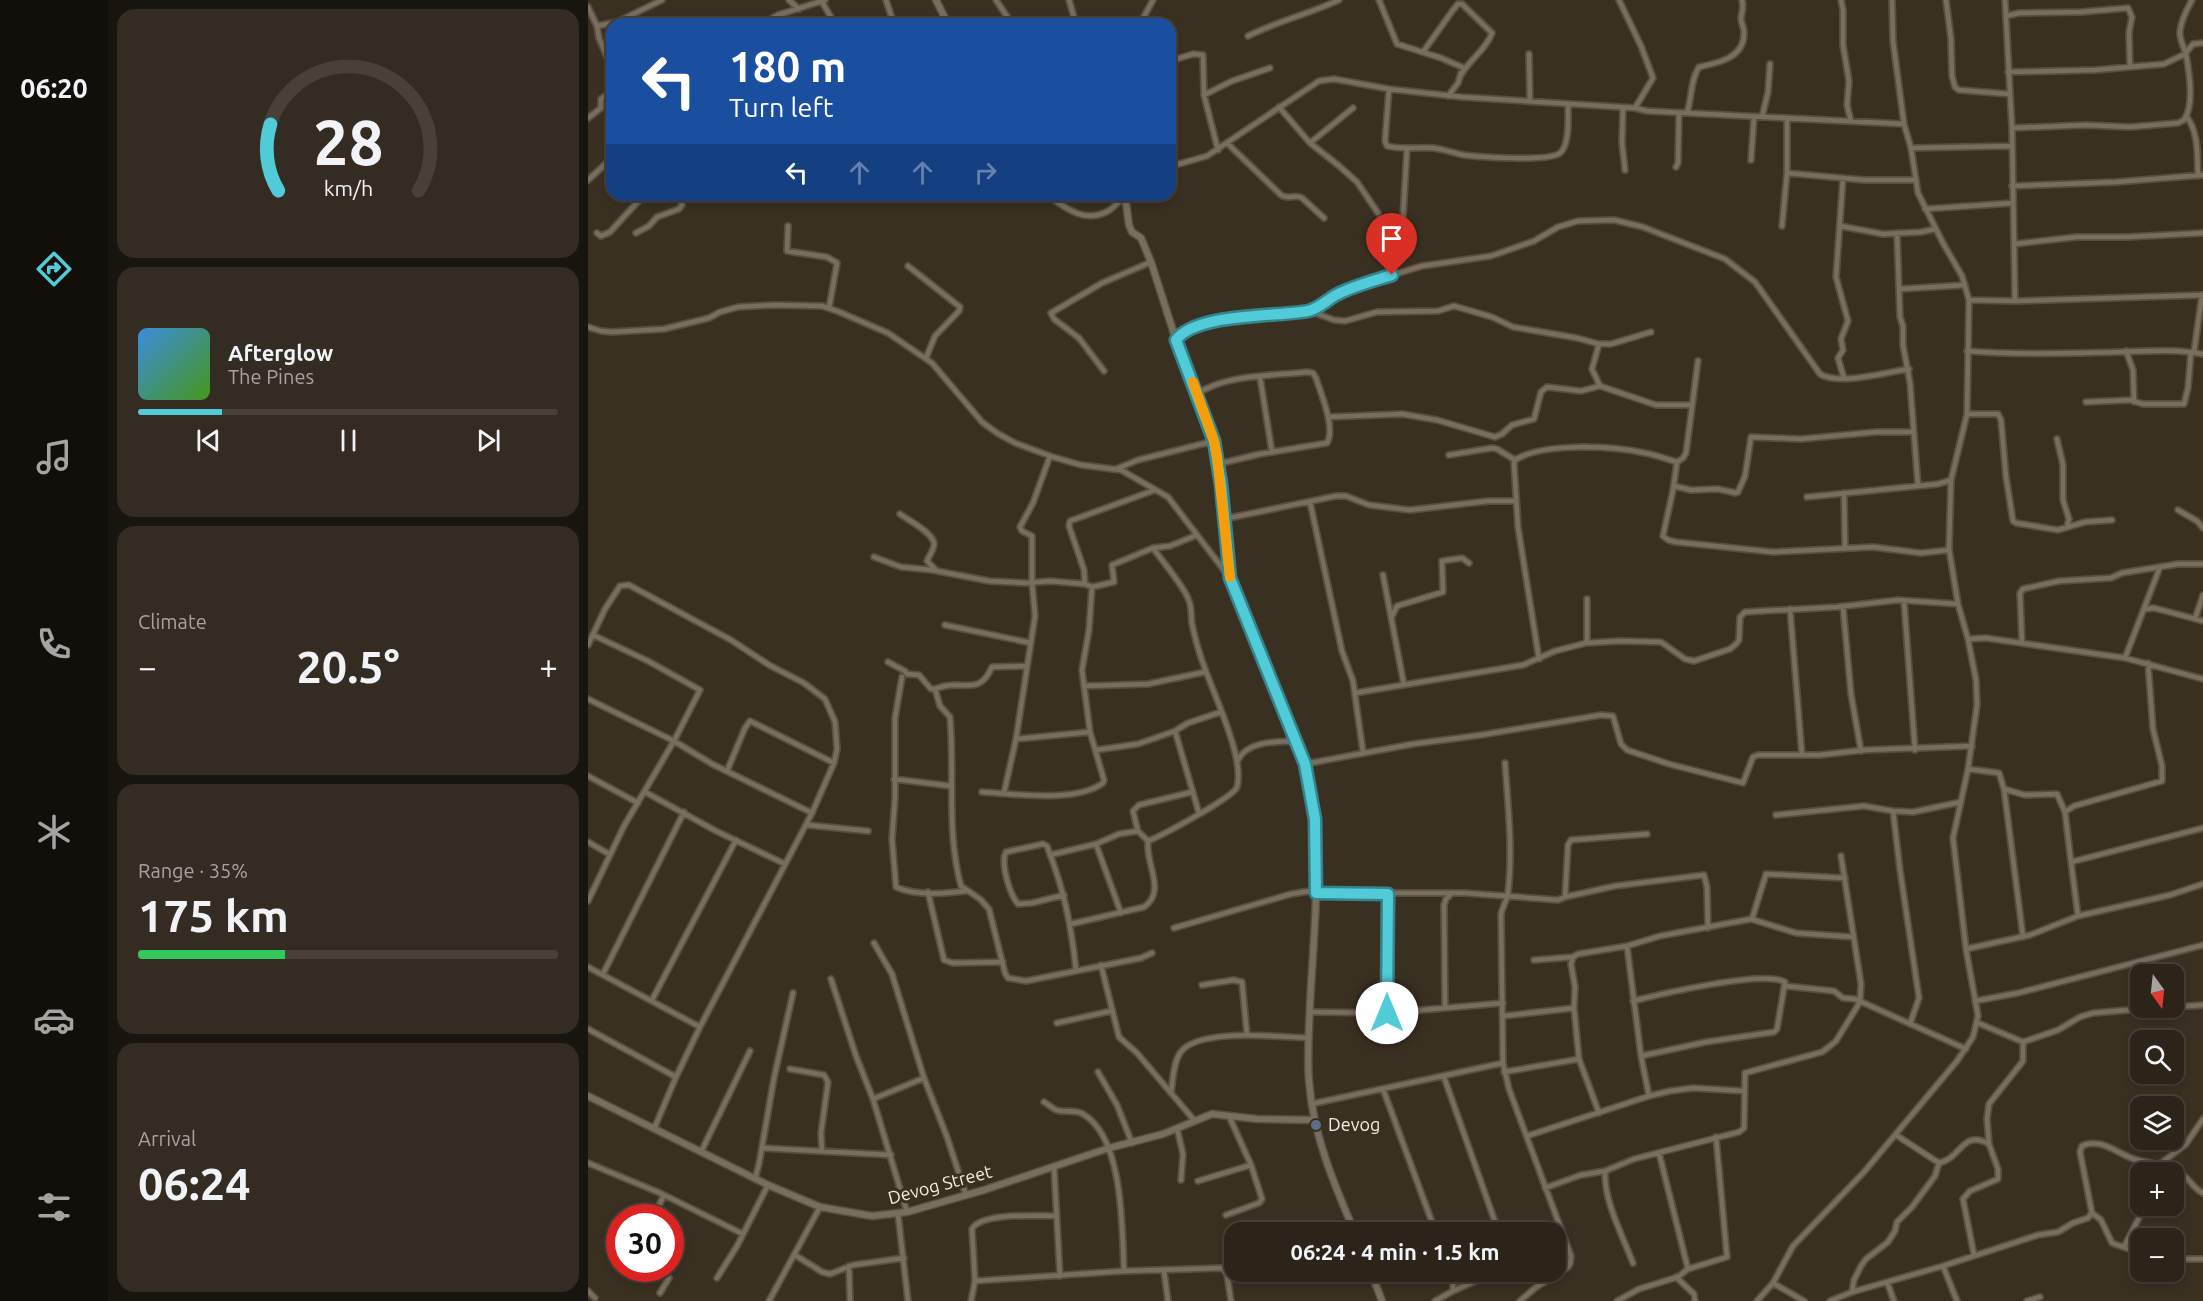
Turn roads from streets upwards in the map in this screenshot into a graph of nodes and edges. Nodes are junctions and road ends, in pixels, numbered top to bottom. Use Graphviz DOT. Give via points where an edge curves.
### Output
graph roads {
  1 [pos="662,0"];
  2 [pos="789,0"];
  3 [pos="886,0"];
  4 [pos="936,0"];
  5 [pos="996,0"];
  6 [pos="1069,0"];
  7 [pos="1153,0"];
  8 [pos="1339,0"];
  9 [pos="1379,0"];
  10 [pos="1619,0"];
  11 [pos="1742,0"];
  12 [pos="1841,0"];
  13 [pos="1892,0"];
  14 [pos="1946,0"];
  15 [pos="2005,0"];
  16 [pos="2192,0"];
  17 [pos="823,1"];
  18 [pos="588,7"];
  19 [pos="799,9"];
  20 [pos="2006,16"];
  21 [pos="625,18"];
  22 [pos="773,18"];
  23 [pos="833,18"];
  24 [pos="892,18"];
  25 [pos="945,18"];
  26 [pos="1008,18"];
  27 [pos="1074,18"];
  28 [pos="1143,18"];
  29 [pos="606,24"];
  30 [pos="597,26"];
  31 [pos="1248,36"];
  32 [pos="2203,43"];
  33 [pos="1423,52"];
  34 [pos="1529,54"];
  35 [pos="2186,54"];
  36 [pos="606,55"];
  37 [pos="1176,60"];
  38 [pos="1770,64"];
  39 [pos="2130,67"];
  40 [pos="1270,68"];
  41 [pos="1462,68"];
  42 [pos="2008,72"];
  43 [pos="1458,84"];
  44 [pos="1389,89"];
  45 [pos="2009,94"];
  46 [pos="606,95"];
  47 [pos="1204,95"];
  48 [pos="1448,96"];
  49 [pos="1462,98"];
  50 [pos="1530,101"];
  51 [pos="1568,105"];
  52 [pos="1279,107"];
  53 [pos="1353,108"];
  54 [pos="1623,108"];
  55 [pos="1635,108"];
  56 [pos="1679,113"];
  57 [pos="1687,113"];
  58 [pos="1754,117"];
  59 [pos="1761,117"];
  60 [pos="2187,117"];
  61 [pos="588,118"];
  62 [pos="1787,118"];
  63 [pos="1851,121"];
  64 [pos="1904,124"];
  65 [pos="2012,129"];
  66 [pos="1227,143"];
  67 [pos="1310,143"];
  68 [pos="2011,146"];
  69 [pos="1911,148"];
  70 [pos="1407,149"];
  71 [pos="1218,150"];
  72 [pos="1751,160"];
  73 [pos="606,164"];
  74 [pos="1176,164"];
  75 [pos="1676,167"];
  76 [pos="1625,170"];
  77 [pos="1786,173"];
  78 [pos="2200,175"];
  79 [pos="1843,178"];
  80 [pos="588,180"];
  81 [pos="1915,180"];
  82 [pos="2012,186"];
  83 [pos="638,201"];
  84 [pos="681,201"];
  85 [pos="1056,201"];
  86 [pos="1118,201"];
  87 [pos="1126,201"];
  88 [pos="2013,203"];
  89 [pos="1925,209"];
  90 [pos="1378,213"];
  91 [pos="1403,217"];
  92 [pos="1324,218"];
  93 [pos="788,226"];
  94 [pos="1782,226"];
  95 [pos="1840,226"];
  96 [pos="1935,229"];
  97 [pos="597,233"];
  98 [pos="636,233"];
  99 [pos="1897,233"];
  100 [pos="2203,233"];
  101 [pos="2015,244"];
  102 [pos="1151,262"];
  103 [pos="908,266"];
  104 [pos="1965,285"];
  105 [pos="1900,289"];
  106 [pos="2203,295"];
  107 [pos="1969,300"];
  108 [pos="2015,301"];
  109 [pos="829,308"];
  110 [pos="1311,311"];
  111 [pos="588,327"];
  112 [pos="1651,332"];
  113 [pos="1176,340"];
  114 [pos="1599,344"];
  115 [pos="1967,351"];
  116 [pos="2126,351"];
  117 [pos="2193,352"];
  118 [pos="2203,354"];
  119 [pos="926,358"];
  120 [pos="1698,361"];
  121 [pos="1909,369"];
  122 [pos="1104,370"];
  123 [pos="1260,377"];
  124 [pos="1844,378"];
  125 [pos="1600,386"];
  126 [pos="1197,394"];
  127 [pos="2086,402"];
  128 [pos="2134,402"];
  129 [pos="1691,405"];
  130 [pos="1967,414"];
  131 [pos="1328,417"];
  132 [pos="1913,432"];
  133 [pos="2058,439"];
  134 [pos="1214,441"];
  135 [pos="1272,452"];
  136 [pos="1449,455"];
  137 [pos="1050,456"];
  138 [pos="1515,460"];
  139 [pos="1677,462"];
  140 [pos="1218,464"];
  141 [pos="1116,469"];
  142 [pos="1951,480"];
  143 [pos="1674,486"];
  144 [pos="1917,486"];
  145 [pos="1155,490"];
  146 [pos="1844,493"];
  147 [pos="1806,497"];
  148 [pos="1516,501"];
  149 [pos="1310,502"];
  150 [pos="2178,510"];
  151 [pos="900,514"];
  152 [pos="1224,519"];
  153 [pos="2069,519"];
  154 [pos="2112,520"];
  155 [pos="2076,524"];
  156 [pos="2067,528"];
  157 [pos="2203,528"];
  158 [pos="1197,536"];
  159 [pos="1845,547"];
  160 [pos="1153,549"];
  161 [pos="1949,550"];
  162 [pos="874,557"];
  163 [pos="1469,563"];
  164 [pos="2203,564"];
  165 [pos="2160,567"];
  166 [pos="938,571"];
  167 [pos="1383,575"];
  168 [pos="1230,578"];
  169 [pos="1032,582"];
  170 [pos="1085,584"];
  171 [pos="1092,587"];
  172 [pos="2203,595"];
  173 [pos="1587,599"];
  174 [pos="1904,601"];
  175 [pos="1958,604"];
  176 [pos="1843,607"];
  177 [pos="1790,609"];
  178 [pos="2145,609"];
  179 [pos="1392,616"];
  180 [pos="2195,619"];
  181 [pos="2203,621"];
  182 [pos="945,625"];
  183 [pos="592,635"];
  184 [pos="1968,639"];
  185 [pos="1031,643"];
  186 [pos="2022,643"];
  187 [pos="1586,644"];
  188 [pos="588,645"];
  189 [pos="2125,658"];
  190 [pos="1539,659"];
  191 [pos="888,662"];
  192 [pos="2148,663"];
  193 [pos="1026,666"];
  194 [pos="1205,672"];
  195 [pos="902,677"];
  196 [pos="2203,679"];
  197 [pos="1404,685"];
  198 [pos="1084,686"];
  199 [pos="935,689"];
  200 [pos="1355,693"];
  201 [pos="588,699"];
  202 [pos="1221,712"];
  203 [pos="1175,731"];
  204 [pos="1090,732"];
  205 [pos="1016,739"];
  206 [pos="674,741"];
  207 [pos="1296,741"];
  208 [pos="1972,746"];
  209 [pos="1096,750"];
  210 [pos="1915,750"];
  211 [pos="1861,751"];
  212 [pos="1363,753"];
  213 [pos="1802,755"];
  214 [pos="1238,760"];
  215 [pos="834,763"];
  216 [pos="1505,763"];
  217 [pos="1305,764"];
  218 [pos="1968,769"];
  219 [pos="727,771"];
  220 [pos="588,776"];
  221 [pos="894,779"];
  222 [pos="951,786"];
  223 [pos="2004,789"];
  224 [pos="645,792"];
  225 [pos="982,792"];
  226 [pos="1192,792"];
  227 [pos="1004,793"];
  228 [pos="1961,802"];
  229 [pos="638,803"];
  230 [pos="1893,811"];
  231 [pos="684,812"];
  232 [pos="2065,812"];
  233 [pos="812,813"];
  234 [pos="1199,813"];
  235 [pos="1776,815"];
  236 [pos="807,825"];
  237 [pos="2203,828"];
  238 [pos="868,831"];
  239 [pos="1138,831"];
  240 [pos="1647,834"];
  241 [pos="736,840"];
  242 [pos="1148,841"];
  243 [pos="588,842"];
  244 [pos="1096,844"];
  245 [pos="609,854"];
  246 [pos="1050,855"];
  247 [pos="1841,856"];
  248 [pos="2071,862"];
  249 [pos="785,864"];
  250 [pos="1845,878"];
  251 [pos="2203,884"];
  252 [pos="965,891"];
  253 [pos="928,892"];
  254 [pos="1316,892"];
  255 [pos="1452,893"];
  256 [pos="1388,894"];
  257 [pos="1064,895"];
  258 [pos="1508,897"];
  259 [pos="1564,897"];
  260 [pos="588,901"];
  261 [pos="1121,913"];
  262 [pos="2078,916"];
  263 [pos="1752,919"];
  264 [pos="1071,924"];
  265 [pos="1174,928"];
  266 [pos="1707,928"];
  267 [pos="1853,937"];
  268 [pos="2022,937"];
  269 [pos="874,943"];
  270 [pos="2203,945"];
  271 [pos="1627,946"];
  272 [pos="1966,949"];
  273 [pos="1152,953"];
  274 [pos="1573,957"];
  275 [pos="1534,960"];
  276 [pos="1003,962"];
  277 [pos="1101,965"];
  278 [pos="588,967"];
  279 [pos="1076,970"];
  280 [pos="603,974"];
  281 [pos="831,979"];
  282 [pos="1202,985"];
  283 [pos="1785,986"];
  284 [pos="793,993"];
  285 [pos="652,1000"];
  286 [pos="1633,1001"];
  287 [pos="1975,1001"];
  288 [pos="1860,1002"];
  289 [pos="1503,1003"];
  290 [pos="2203,1005"];
  291 [pos="2184,1006"];
  292 [pos="1445,1007"];
  293 [pos="1574,1008"];
  294 [pos="2130,1010"];
  295 [pos="1112,1011"];
  296 [pos="1310,1012"];
  297 [pos="1387,1013"];
  298 [pos="1503,1016"];
  299 [pos="1057,1023"];
  300 [pos="1978,1023"];
  301 [pos="1910,1024"];
  302 [pos="700,1028"];
  303 [pos="588,1029"];
  304 [pos="1247,1035"];
  305 [pos="1309,1038"];
  306 [pos="2023,1042"];
  307 [pos="1966,1049"];
  308 [pos="750,1051"];
  309 [pos="1641,1056"];
  310 [pos="1579,1059"];
  311 [pos="1503,1063"];
  312 [pos="790,1069"];
  313 [pos="1098,1072"];
  314 [pos="1504,1072"];
  315 [pos="676,1077"];
  316 [pos="1444,1077"];
  317 [pos="924,1078"];
  318 [pos="1383,1089"];
  319 [pos="1744,1090"];
  320 [pos="1171,1093"];
  321 [pos="588,1096"];
  322 [pos="1649,1096"];
  323 [pos="873,1099"];
  324 [pos="1044,1102"];
  325 [pos="1311,1104"];
  326 [pos="1599,1113"];
  327 [pos="1229,1116"];
  328 [pos="2203,1119"];
  329 [pos="1194,1120"];
  330 [pos="1314,1120"];
  331 [pos="1177,1128"];
  332 [pos="654,1129"];
  333 [pos="1896,1135"];
  334 [pos="1527,1136"];
  335 [pos="1716,1137"];
  336 [pos="1132,1143"];
  337 [pos="1989,1144"];
  338 [pos="762,1148"];
  339 [pos="1109,1148"];
  340 [pos="822,1151"];
  341 [pos="701,1152"];
  342 [pos="1659,1153"];
  343 [pos="891,1155"];
  344 [pos="2148,1162"];
  345 [pos="2165,1162"];
  346 [pos="588,1163"];
  347 [pos="1939,1163"];
  348 [pos="1251,1165"];
  349 [pos="1054,1167"];
  350 [pos="1605,1171"];
  351 [pos="2184,1176"];
  352 [pos="755,1179"];
  353 [pos="1181,1180"];
  354 [pos="1198,1182"];
  355 [pos="768,1185"];
  356 [pos="1545,1188"];
  357 [pos="2203,1193"];
  358 [pos="664,1195"];
  359 [pos="966,1195"];
  360 [pos="660,1204"];
  361 [pos="820,1208"];
  362 [pos="907,1212"];
  363 [pos="2092,1213"];
  364 [pos="898,1214"];
  365 [pos="1226,1215"];
  366 [pos="1057,1216"];
  367 [pos="2140,1216"];
  368 [pos="1349,1222"];
  369 [pos="1432,1222"];
  370 [pos="1495,1222"];
  371 [pos="743,1234"];
  372 [pos="2124,1247"];
  373 [pos="2130,1249"];
  374 [pos="795,1255"];
  375 [pos="1974,1255"];
  376 [pos="904,1258"];
  377 [pos="2184,1259"];
  378 [pos="2203,1259"];
  379 [pos="1633,1263"];
  380 [pos="849,1266"];
  381 [pos="1943,1266"];
  382 [pos="1688,1269"];
  383 [pos="1124,1271"];
  384 [pos="1164,1271"];
  385 [pos="1060,1276"];
  386 [pos="717,1278"];
  387 [pos="1676,1278"];
  388 [pos="975,1281"];
  389 [pos="667,1282"];
  390 [pos="1375,1282"];
  391 [pos="1453,1282"];
  392 [pos="1473,1282"];
  393 [pos="1887,1282"];
  394 [pos="1773,1283"];
  395 [pos="1453,1291"];
  396 [pos="588,1292"];
  397 [pos="1852,1292"];
  398 [pos="660,1293"];
  399 [pos="2040,1297"];
  400 [pos="595,1298"];
  401 [pos="769,1301"];
  402 [pos="850,1301"];
  403 [pos="908,1301"];
  404 [pos="971,1301"];
  405 [pos="1168,1301"];
  406 [pos="1231,1301"];
  407 [pos="1382,1301"];
  408 [pos="1435,1301"];
  409 [pos="1520,1301"];
  410 [pos="1617,1301"];
  411 [pos="1695,1301"];
  412 [pos="1757,1301"];
  413 [pos="1804,1301"];
  414 [pos="1830,1301"];
  415 [pos="1894,1301"];
  416 [pos="1957,1301"];
  417 [pos="2027,1301"];
  1 -- 21 [label="street"];
  2 -- 19 [label="street"];
  3 -- 24 [label="street"];
  4 -- 25 [label="street"];
  5 -- 26 [label="street"];
  6 -- 27 [label="street"];
  7 -- 28 [label="street"];
  8 -- 31 [label="street"];
  9 -- 33 [label="street" via="1397,44"];
  10 -- 55 [label="street" via="1652,75"];
  11 -- 57 [label="street" via="1744,34 1740,46 1730,58 1700,67 1692,84"];
  12 -- 63 [label="street"];
  13 -- 64 [label="street"];
  14 -- 45 [label="street" via="1955,87"];
  15 -- 20 [label="street"];
  16 -- 35 [label="street" via="2179,33"];
  17 -- 19 [label="street"];
  17 -- 23 [label="street"];
  18 -- 30 [label="street"];
  19 -- 22 [label="street"];
  20 -- 39 [label="street" via="2128,8 2132,17"];
  20 -- 42 [label="street"];
  29 -- 30 [label="street"];
  30 -- 36 [label="street"];
  32 -- 35 [label="street" via="2193,44"];
  33 -- 41 [label="street"];
  33 -- 41 [label="street" via="1461,4 1492,33 1477,56"];
  34 -- 50 [label="street"];
  35 -- 39 [label="street" via="2164,64"];
  35 -- 60 [label="street" via="2190,98"];
  37 -- 47 [label="street" via="1202,53"];
  38 -- 59 [label="street"];
  39 -- 42 [label="street"];
  40 -- 47 [label="street"];
  41 -- 43 [label="street"];
  42 -- 45 [label="street"];
  43 -- 48 [label="street"];
  43 -- 49 [label="street"];
  44 -- 48 [label="street"];
  44 -- 52 [label="street" via="1331,79 1319,81"];
  44 -- 70 [label="street" via="1385,141 1387,146"];
  45 -- 65 [label="street"];
  46 -- 61 [label="street" via="601,99 601,108"];
  47 -- 71 [label="street"];
  48 -- 49 [label="street"];
  49 -- 50 [label="street"];
  50 -- 51 [label="street"];
  51 -- 54 [label="street"];
  51 -- 70 [label="street" via="1565,144 1562,151 1551,157"];
  52 -- 66 [label="street"];
  52 -- 67 [label="street"];
  53 -- 67 [label="street"];
  54 -- 55 [label="street"];
  54 -- 76 [label="street"];
  55 -- 56 [label="street"];
  56 -- 57 [label="street"];
  56 -- 75 [label="street"];
  57 -- 58 [label="street"];
  58 -- 59 [label="street"];
  58 -- 72 [label="street"];
  59 -- 62 [label="street"];
  60 -- 65 [label="street" via="2178,123 2139,127"];
  60 -- 78 [label="street" via="2196,141"];
  62 -- 63 [label="street"];
  62 -- 77 [label="street"];
  63 -- 64 [label="street"];
  64 -- 69 [label="street"];
  65 -- 68 [label="street"];
  66 -- 71 [label="street"];
  66 -- 92 [label="street" via="1281,195 1302,198"];
  67 -- 90 [label="street" via="1357,182"];
  68 -- 69 [label="street"];
  68 -- 82 [label="street"];
  69 -- 81 [label="street"];
  70 -- 91 [label="street"];
  71 -- 74 [label="street"];
  73 -- 80 [label="street"];
  77 -- 79 [label="street"];
  77 -- 94 [label="street"];
  78 -- 82 [label="street"];
  79 -- 81 [label="street"];
  79 -- 95 [label="street"];
  81 -- 89 [label="street"];
  82 -- 88 [label="street"];
  83 -- 97 [label="street" via="610,232 601,236"];
  84 -- 98 [label="street" via="679,208 657,217"];
  85 -- 86 [label="street" via="1083,216 1105,213"];
  87 -- 102 [label="street" via="1128,225 1141,238"];
  88 -- 89 [label="street"];
  88 -- 101 [label="street"];
  89 -- 96 [label="street"];
  93 -- 109 [label="street" via="787,251 827,257 837,263"];
  95 -- 99 [label="street"];
  95 -- 124 [label="street" via="1836,277 1848,321 1838,358"];
  96 -- 99 [label="street"];
  96 -- 104 [label="street"];
  99 -- 105 [label="street"];
  100 -- 101 [label="street" via="2076,237"];
  101 -- 108 [label="street"];
  102 -- 113 [label="street"];
  102 -- 122 [label="street" via="1102,283 1051,312 1054,319 1079,338"];
  103 -- 119 [label="street" via="960,307 935,336"];
  104 -- 105 [label="street"];
  104 -- 107 [label="street"];
  105 -- 121 [label="street" via="1900,319"];
  106 -- 108 [label="street"];
  106 -- 117 [label="street"];
  107 -- 108 [label="street"];
  107 -- 115 [label="street"];
  109 -- 111 [label="street" via="738,307 664,329 612,332"];
  109 -- 119 [label="street" via="888,333"];
  110 -- 113 [label="street" via="1215,322 1183,331"];
  110 -- 114 [label="street" via="1345,321 1377,312 1438,311 1454,306 1513,327"];
  110 -- 124 [label="street" via="1338,294 1392,275 1422,266 1491,256 1578,221 1614,220 1643,227 1736,266 1755,282 1820,374"];
  112 -- 114 [label="street"];
  113 -- 126 [label="street"];
  114 -- 125 [label="street" via="1592,369"];
  115 -- 116 [label="street"];
  115 -- 130 [label="street"];
  116 -- 117 [label="street"];
  116 -- 128 [label="street" via="2133,370"];
  117 -- 118 [label="street"];
  117 -- 128 [label="street" via="2184,404"];
  119 -- 137 [label="street" via="982,422 1015,443"];
  120 -- 129 [label="street"];
  121 -- 124 [label="street"];
  121 -- 132 [label="street"];
  123 -- 126 [label="street" via="1210,386"];
  123 -- 131 [label="street" via="1313,373"];
  123 -- 135 [label="street"];
  125 -- 129 [label="street" via="1656,405"];
  125 -- 131 [label="street" via="1581,391 1544,388 1534,419 1495,437 1402,414"];
  126 -- 134 [label="street"];
  127 -- 128 [label="street"];
  129 -- 139 [label="street" via="1686,453"];
  130 -- 142 [label="street"];
  130 -- 156 [label="street" via="2000,416 2013,521 2018,525"];
  131 -- 135 [label="street" via="1327,443"];
  132 -- 143 [label="street" via="1801,439 1751,437 1745,476 1738,492"];
  132 -- 144 [label="street"];
  133 -- 153 [label="street" via="2064,475 2063,500"];
  134 -- 140 [label="street"];
  134 -- 141 [label="street"];
  135 -- 140 [label="street"];
  136 -- 138 [label="street" via="1492,448"];
  137 -- 141 [label="street"];
  137 -- 169 [label="street" via="1020,528 1032,536"];
  138 -- 139 [label="street" via="1544,449 1581,448 1634,451"];
  138 -- 148 [label="street"];
  139 -- 143 [label="street"];
  140 -- 152 [label="street"];
  141 -- 145 [label="street"];
  142 -- 144 [label="street"];
  142 -- 161 [label="street"];
  143 -- 159 [label="street" via="1664,536 1668,540 1773,552"];
  144 -- 146 [label="street"];
  145 -- 158 [label="street" via="1175,504"];
  145 -- 170 [label="street" via="1070,521"];
  146 -- 147 [label="street"];
  146 -- 159 [label="street"];
  148 -- 149 [label="street" via="1410,510 1369,505 1346,496"];
  148 -- 190 [label="street"];
  149 -- 152 [label="street"];
  149 -- 200 [label="street" via="1342,651"];
  150 -- 157 [label="street"];
  151 -- 166 [label="street" via="933,540 927,561"];
  152 -- 168 [label="street"];
  153 -- 155 [label="street"];
  153 -- 156 [label="street"];
  154 -- 155 [label="street"];
  155 -- 156 [label="street"];
  158 -- 160 [label="street"];
  158 -- 168 [label="street"];
  159 -- 161 [label="street" via="1921,553"];
  160 -- 171 [label="street" via="1112,564 1114,582"];
  160 -- 194 [label="street" via="1189,600"];
  161 -- 175 [label="street"];
  162 -- 166 [label="street" via="901,567"];
  163 -- 179 [label="street" via="1462,558 1442,561 1443,592 1397,606"];
  164 -- 165 [label="street"];
  165 -- 178 [label="street"];
  165 -- 186 [label="street" via="2111,578 2059,581 2023,589"];
  166 -- 169 [label="street" via="989,581"];
  167 -- 179 [label="street"];
  168 -- 207 [label="street"];
  169 -- 170 [label="street"];
  169 -- 185 [label="street" via="1035,616"];
  170 -- 171 [label="street"];
  171 -- 198 [label="street" via="1082,670"];
  172 -- 180 [label="street"];
  173 -- 187 [label="street"];
  174 -- 175 [label="street"];
  174 -- 176 [label="street"];
  174 -- 210 [label="street"];
  175 -- 184 [label="street"];
  176 -- 177 [label="street"];
  176 -- 211 [label="street"];
  177 -- 187 [label="street" via="1742,613 1736,644 1694,661 1661,642"];
  177 -- 213 [label="street"];
  178 -- 180 [label="street"];
  178 -- 189 [label="street"];
  179 -- 197 [label="street"];
  180 -- 181 [label="street"];
  182 -- 185 [label="street"];
  183 -- 188 [label="street"];
  183 -- 206 [label="street" via="699,689"];
  183 -- 215 [label="street" via="614,594 620,586 629,585 731,640 825,699 835,722"];
  184 -- 186 [label="street"];
  184 -- 208 [label="street" via="1977,705"];
  185 -- 193 [label="street"];
  186 -- 189 [label="street"];
  187 -- 190 [label="street" via="1563,648"];
  189 -- 192 [label="street"];
  190 -- 197 [label="street"];
  191 -- 199 [label="street" via="907,674 920,675"];
  192 -- 196 [label="street"];
  192 -- 232 [label="street" via="2162,780"];
  193 -- 199 [label="street" via="992,667 972,687"];
  193 -- 205 [label="street"];
  194 -- 198 [label="street" via="1148,684"];
  194 -- 202 [label="street"];
  195 -- 221 [label="street" via="895,718"];
  197 -- 200 [label="street"];
  198 -- 204 [label="street"];
  199 -- 222 [label="street" via="940,706 950,717"];
  200 -- 212 [label="street"];
  201 -- 206 [label="street"];
  202 -- 203 [label="street"];
  202 -- 214 [label="street"];
  203 -- 209 [label="street" via="1138,744"];
  203 -- 226 [label="street"];
  204 -- 205 [label="street"];
  204 -- 209 [label="street"];
  205 -- 227 [label="street"];
  206 -- 219 [label="street"];
  206 -- 224 [label="street"];
  207 -- 214 [label="street" via="1265,743 1240,755"];
  207 -- 217 [label="street"];
  208 -- 210 [label="street"];
  208 -- 218 [label="street"];
  209 -- 227 [label="street" via="1104,780 1100,786 1065,795"];
  210 -- 211 [label="street"];
  211 -- 213 [label="street"];
  212 -- 213 [label="street" via="1601,715 1612,716 1621,744 1627,750 1738,783 1743,783 1754,755"];
  212 -- 217 [label="street"];
  214 -- 234 [label="street" via="1237,789"];
  215 -- 219 [label="street" via="750,721"];
  215 -- 233 [label="street"];
  216 -- 258 [label="street" via="1510,844"];
  217 -- 254 [label="street" via="1315,819"];
  218 -- 223 [label="street" via="1999,773"];
  218 -- 228 [label="street"];
  219 -- 233 [label="street"];
  220 -- 229 [label="street"];
  221 -- 222 [label="street"];
  221 -- 253 [label="street" via="892,839 896,887"];
  222 -- 252 [label="street" via="958,874"];
  223 -- 232 [label="street" via="2025,795 2057,794"];
  223 -- 268 [label="street"];
  224 -- 229 [label="street"];
  224 -- 231 [label="street"];
  225 -- 227 [label="street"];
  226 -- 234 [label="street"];
  226 -- 239 [label="street" via="1132,811"];
  228 -- 230 [label="street" via="1913,812"];
  228 -- 272 [label="street" via="1953,843"];
  229 -- 245 [label="street"];
  230 -- 235 [label="street" via="1864,806"];
  230 -- 301 [label="street" via="1919,998"];
  231 -- 241 [label="street"];
  231 -- 280 [label="street"];
  232 -- 248 [label="street"];
  233 -- 236 [label="street"];
  234 -- 242 [label="street"];
  236 -- 238 [label="street"];
  236 -- 249 [label="street"];
  237 -- 248 [label="street"];
  239 -- 242 [label="street"];
  239 -- 244 [label="street"];
  240 -- 259 [label="street" via="1571,840"];
  241 -- 249 [label="street"];
  241 -- 285 [label="street"];
  242 -- 261 [label="street" via="1155,894 1144,907"];
  243 -- 245 [label="street"];
  244 -- 246 [label="street"];
  244 -- 261 [label="street"];
  245 -- 260 [label="street"];
  246 -- 257 [label="street"];
  246 -- 257 [label="street" via="1043,844 1005,852 1009,888 1015,901 1022,904"];
  247 -- 250 [label="street"];
  248 -- 262 [label="street"];
  249 -- 302 [label="street"];
  250 -- 263 [label="street" via="1766,874"];
  250 -- 267 [label="street"];
  251 -- 262 [label="street"];
  252 -- 253 [label="street"];
  252 -- 276 [label="street" via="989,909"];
  253 -- 276 [label="street" via="944,960"];
  254 -- 256 [label="street"];
  254 -- 265 [label="street" via="1291,894"];
  254 -- 296 [label="street"];
  255 -- 256 [label="street"];
  255 -- 258 [label="street"];
  255 -- 292 [label="street" via="1443,905"];
  256 -- 297 [label="street"];
  257 -- 264 [label="street"];
  258 -- 259 [label="street"];
  258 -- 289 [label="street" via="1501,915"];
  259 -- 266 [label="street" via="1704,875"];
  261 -- 264 [label="street"];
  262 -- 268 [label="street"];
  263 -- 266 [label="street"];
  263 -- 267 [label="street" via="1788,932"];
  264 -- 279 [label="street"];
  266 -- 271 [label="street"];
  267 -- 288 [label="street" via="1861,977"];
  268 -- 272 [label="street"];
  269 -- 317 [label="street" via="892,974"];
  270 -- 287 [label="street"];
  271 -- 274 [label="street"];
  271 -- 286 [label="street"];
  272 -- 287 [label="street"];
  273 -- 277 [label="street"];
  274 -- 275 [label="street"];
  274 -- 293 [label="street"];
  276 -- 279 [label="street" via="1008,978 1020,982"];
  277 -- 279 [label="street"];
  277 -- 295 [label="street"];
  278 -- 280 [label="street"];
  280 -- 285 [label="street"];
  281 -- 323 [label="street"];
  282 -- 304 [label="street" via="1242,982"];
  283 -- 286 [label="street" via="1782,980 1727,983"];
  283 -- 288 [label="street" via="1834,991"];
  283 -- 309 [label="street" via="1774,1032"];
  284 -- 338 [label="street"];
  285 -- 302 [label="street"];
  286 -- 309 [label="street"];
  287 -- 300 [label="street"];
  288 -- 301 [label="street"];
  288 -- 319 [label="street" via="1830,1046 1822,1052 1745,1073"];
  289 -- 292 [label="street"];
  289 -- 298 [label="street"];
  290 -- 291 [label="street"];
  292 -- 297 [label="street"];
  293 -- 298 [label="street"];
  293 -- 310 [label="street"];
  294 -- 306 [label="street" via="2093,1013"];
  295 -- 299 [label="street"];
  295 -- 320 [label="street" via="1119,1037"];
  296 -- 297 [label="street"];
  296 -- 305 [label="street"];
  298 -- 311 [label="street"];
  300 -- 306 [label="street"];
  300 -- 307 [label="street"];
  301 -- 307 [label="street"];
  302 -- 315 [label="street"];
  303 -- 315 [label="street"];
  304 -- 305 [label="street"];
  304 -- 320 [label="street" via="1186,1046 1176,1061"];
  305 -- 325 [label="street"];
  306 -- 337 [label="street" via="2024,1061 1989,1104"];
  307 -- 333 [label="street"];
  308 -- 341 [label="street"];
  309 -- 322 [label="street"];
  310 -- 314 [label="street"];
  310 -- 326 [label="street"];
  311 -- 314 [label="street"];
  311 -- 316 [label="street"];
  312 -- 340 [label="street" via="825,1076 828,1082 820,1133"];
  313 -- 336 [label="street"];
  314 -- 334 [label="street"];
  315 -- 332 [label="street"];
  316 -- 318 [label="street"];
  316 -- 370 [label="street"];
  317 -- 323 [label="street"];
  317 -- 359 [label="street"];
  318 -- 325 [label="street"];
  318 -- 369 [label="street"];
  319 -- 322 [label="street" via="1693,1088"];
  319 -- 335 [label="street" via="1743,1130"];
  320 -- 329 [label="street"];
  321 -- 332 [label="street, Devog Street"];
  322 -- 326 [label="street"];
  323 -- 343 [label="street"];
  324 -- 339 [label="street" via="1058,1111 1086,1115"];
  325 -- 330 [label="street"];
  326 -- 334 [label="street"];
  327 -- 329 [label="street, Devog Street" via="1212,1114"];
  327 -- 330 [label="street, Devog Street"];
  327 -- 348 [label="street"];
  328 -- 345 [label="street" via="2186,1144"];
  329 -- 331 [label="street, Devog Street"];
  330 -- 368 [label="street"];
  331 -- 336 [label="street, Devog Street"];
  331 -- 353 [label="street" via="1183,1154"];
  332 -- 341 [label="street, Devog Street"];
  333 -- 347 [label="street"];
  333 -- 394 [label="street" via="1793,1246"];
  334 -- 356 [label="street"];
  335 -- 342 [label="street"];
  335 -- 382 [label="street" via="1728,1255"];
  336 -- 339 [label="street, Devog Street"];
  337 -- 347 [label="street" via="1969,1141"];
  337 -- 375 [label="street" via="1998,1179 1970,1191 1963,1200"];
  338 -- 340 [label="street"];
  338 -- 352 [label="street"];
  339 -- 349 [label="street, Devog Street"];
  339 -- 383 [label="street" via="1117,1181"];
  340 -- 343 [label="street"];
  341 -- 352 [label="street, Devog Street"];
  342 -- 350 [label="street"];
  342 -- 382 [label="street"];
  343 -- 362 [label="street"];
  344 -- 363 [label="street" via="2099,1144 2082,1146"];
  346 -- 358 [label="street"];
  347 -- 397 [label="street" via="1935,1176 1897,1222 1888,1242 1861,1266"];
  348 -- 354 [label="street"];
  348 -- 365 [label="street" via="1261,1201"];
  349 -- 359 [label="street, Devog Street"];
  349 -- 366 [label="street"];
  350 -- 356 [label="street"];
  350 -- 379 [label="street" via="1613,1214"];
  351 -- 357 [label="street"];
  352 -- 355 [label="street, Devog Street"];
  355 -- 361 [label="street, Devog Street"];
  355 -- 371 [label="street"];
  356 -- 409 [label="street" via="1568,1245 1570,1263"];
  358 -- 360 [label="street"];
  358 -- 371 [label="street"];
  359 -- 362 [label="street, Devog Street"];
  361 -- 364 [label="street, Devog Street" via="872,1216"];
  361 -- 374 [label="street"];
  362 -- 364 [label="street, Devog Street"];
  363 -- 372 [label="street" via="2101,1220 2109,1240"];
  363 -- 375 [label="street" via="2058,1232"];
  364 -- 376 [label="street"];
  366 -- 385 [label="street"];
  366 -- 388 [label="street" via="1004,1217 974,1225"];
  367 -- 372 [label="street"];
  371 -- 386 [label="street"];
  372 -- 373 [label="street"];
  374 -- 380 [label="street" via="826,1274"];
  374 -- 401 [label="street"];
  375 -- 381 [label="street"];
  376 -- 380 [label="street"];
  376 -- 403 [label="street"];
  377 -- 378 [label="street"];
  380 -- 402 [label="street"];
  381 -- 393 [label="street"];
  381 -- 416 [label="street"];
  382 -- 387 [label="street"];
  383 -- 384 [label="street"];
  383 -- 385 [label="street"];
  384 -- 405 [label="street"];
  384 -- 406 [label="street" via="1225,1269"];
  385 -- 388 [label="street"];
  387 -- 410 [label="street" via="1639,1289"];
  387 -- 411 [label="street" via="1694,1294"];
  388 -- 404 [label="street"];
  389 -- 398 [label="street"];
  390 -- 407 [label="street"];
  391 -- 395 [label="street"];
  392 -- 395 [label="street"];
  393 -- 397 [label="street"];
  393 -- 415 [label="street"];
  394 -- 412 [label="street"];
  394 -- 413 [label="street"];
  395 -- 408 [label="street"];
  396 -- 400 [label="street"];
  397 -- 414 [label="street"];
  399 -- 417 [label="street"];
}
